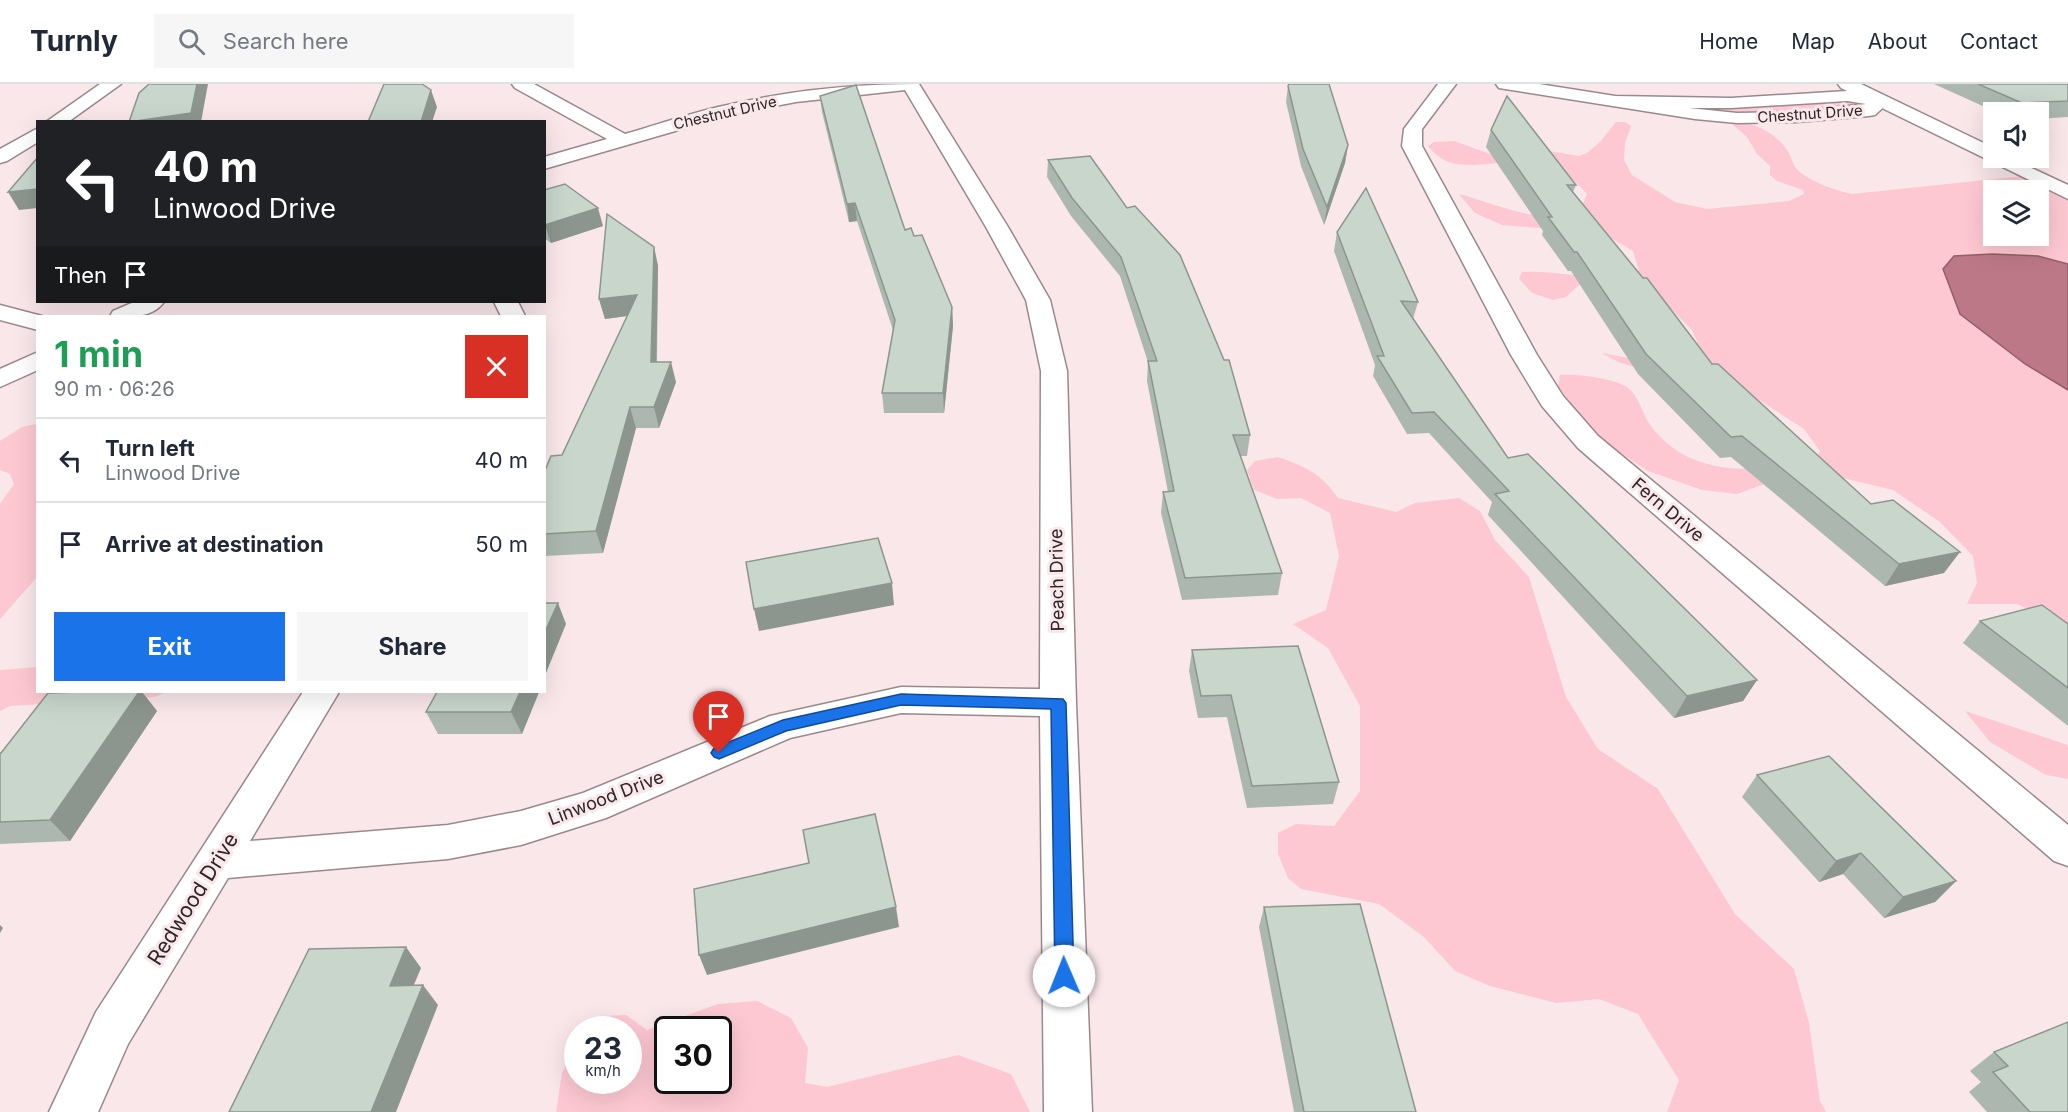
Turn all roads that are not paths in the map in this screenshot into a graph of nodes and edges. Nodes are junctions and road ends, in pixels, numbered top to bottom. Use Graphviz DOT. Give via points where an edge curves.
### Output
graph roads {
  1 [pos="112,84"];
  2 [pos="521,84"];
  3 [pos="910,84"];
  4 [pos="1447,84"];
  5 [pos="1505,84"];
  6 [pos="1847,84"];
  7 [pos="1881,100"];
  8 [pos="58,120"];
  9 [pos="36,134"];
  10 [pos="623,140"];
  11 [pos="1983,151"];
  12 [pos="0,157"];
  13 [pos="546,162"];
  14 [pos="2017,168"];
  15 [pos="2068,193"];
  16 [pos="150,303"];
  17 [pos="0,312"];
  18 [pos="124,315"];
  19 [pos="36,322"];
  20 [pos="36,361"];
  21 [pos="0,379"];
  22 [pos="320,693"];
  23 [pos="1058,703"];
  24 [pos="2068,849"];
  25 [pos="217,861"];
  26 [pos="73,1112"];
  27 [pos="1068,1112"];
  1 -- 8 [label="street"];
  2 -- 10 [label="street"];
  3 -- 10 [label="street, Chestnut Drive" via="766,102"];
  3 -- 23 [label="street, Peach Drive" via="1038,300 1054,371"];
  4 -- 24 [label="street, Fern Drive" via="1413,129 1412,146 1552,400 1588,442"];
  5 -- 7 [label="street, Chestnut Drive" via="1615,101 1731,103 1847,96"];
  6 -- 7 [label="street"];
  7 -- 11 [label="street"];
  9 -- 12 [label="street"];
  10 -- 13 [label="street, Chestnut Drive"];
  14 -- 15 [label="street"];
  16 -- 18 [label="street"];
  17 -- 19 [label="street"];
  20 -- 21 [label="street"];
  22 -- 25 [label="street, Redwood Drive"];
  23 -- 25 [label="street, Linwood Drive" via="901,699 783,726 592,807 521,828 448,842"];
  23 -- 27 [label="street, Peach Drive"];
  25 -- 26 [label="street, Redwood Drive" via="112,1028"];
}
